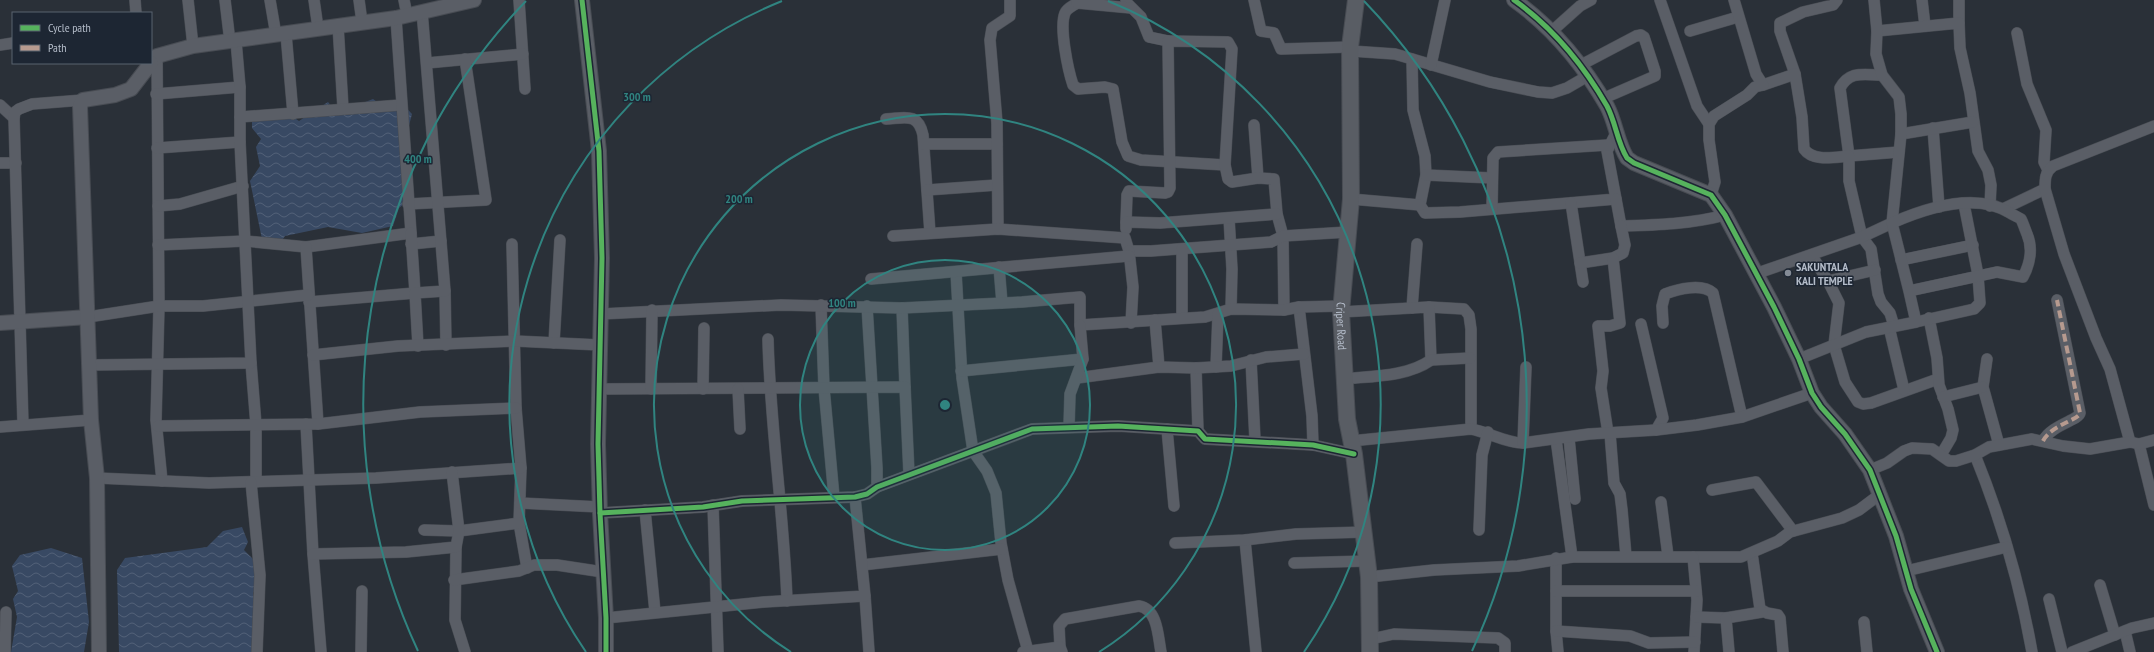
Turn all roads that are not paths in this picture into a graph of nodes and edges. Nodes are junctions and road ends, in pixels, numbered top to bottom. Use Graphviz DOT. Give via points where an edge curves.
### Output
graph roads {
  1 [pos="135,0"];
  2 [pos="188,0"];
  3 [pos="225,0"];
  4 [pos="270,0"];
  5 [pos="314,0"];
  6 [pos="359,0"];
  7 [pos="404,0"];
  8 [pos="474,0"];
  9 [pos="519,0"];
  10 [pos="582,0"];
  11 [pos="1010,0"];
  12 [pos="1254,0"];
  13 [pos="1356,0"];
  14 [pos="1445,0"];
  15 [pos="1514,0"];
  16 [pos="1591,0"];
  17 [pos="1660,0"];
  18 [pos="1734,0"];
  19 [pos="1837,0"];
  20 [pos="1874,0"];
  21 [pos="1922,0"];
  22 [pos="1959,0"];
  23 [pos="1077,1"];
  24 [pos="445,3"];
  25 [pos="1129,4"];
  26 [pos="422,11"];
  27 [pos="136,12"];
  28 [pos="402,17"];
  29 [pos="1738,17"];
  30 [pos="362,22"];
  31 [pos="1959,23"];
  32 [pos="338,25"];
  33 [pos="1926,26"];
  34 [pos="318,28"];
  35 [pos="1690,31"];
  36 [pos="1877,31"];
  37 [pos="1551,32"];
  38 [pos="2017,33"];
  39 [pos="281,34"];
  40 [pos="233,41"];
  41 [pos="1168,41"];
  42 [pos="12,43"];
  43 [pos="0,45"];
  44 [pos="193,46"];
  45 [pos="1351,49"];
  46 [pos="523,54"];
  47 [pos="465,59"];
  48 [pos="1412,59"];
  49 [pos="153,61"];
  50 [pos="428,63"];
  51 [pos="151,64"];
  52 [pos="1431,65"];
  53 [pos="1583,72"];
  54 [pos="1795,74"];
  55 [pos="1882,75"];
  56 [pos="1763,85"];
  57 [pos="240,87"];
  58 [pos="526,89"];
  59 [pos="156,94"];
  60 [pos="1602,99"];
  61 [pos="83,100"];
  62 [pos="0,105"];
  63 [pos="401,105"];
  64 [pos="343,108"];
  65 [pos="292,114"];
  66 [pos="240,117"];
  67 [pos="14,118"];
  68 [pos="886,119"];
  69 [pos="1973,122"];
  70 [pos="1709,124"];
  71 [pos="1254,125"];
  72 [pos="2154,126"];
  73 [pos="1933,128"];
  74 [pos="1616,133"];
  75 [pos="1901,134"];
  76 [pos="240,142"];
  77 [pos="924,144"];
  78 [pos="997,144"];
  79 [pos="1608,145"];
  80 [pos="157,148"];
  81 [pos="1899,152"];
  82 [pos="1849,156"];
  83 [pos="1170,161"];
  84 [pos="0,163"];
  85 [pos="16,163"];
  86 [pos="1225,165"];
  87 [pos="2048,170"];
  88 [pos="1426,175"];
  89 [pos="1258,178"];
  90 [pos="1492,178"];
  91 [pos="997,185"];
  92 [pos="242,186"];
  93 [pos="2045,189"];
  94 [pos="927,190"];
  95 [pos="1711,195"];
  96 [pos="1351,199"];
  97 [pos="1616,199"];
  98 [pos="438,203"];
  99 [pos="1571,203"];
  100 [pos="408,204"];
  101 [pos="1964,204"];
  102 [pos="1420,205"];
  103 [pos="158,206"];
  104 [pos="1990,206"];
  105 [pos="1939,207"];
  106 [pos="1492,209"];
  107 [pos="2003,209"];
  108 [pos="1277,214"];
  109 [pos="1725,215"];
  110 [pos="1229,218"];
  111 [pos="1126,222"];
  112 [pos="1892,223"];
  113 [pos="1621,226"];
  114 [pos="998,229"];
  115 [pos="1348,232"];
  116 [pos="930,233"];
  117 [pos="892,236"];
  118 [pos="1283,236"];
  119 [pos="1862,237"];
  120 [pos="1125,238"];
  121 [pos="411,239"];
  122 [pos="560,240"];
  123 [pos="246,241"];
  124 [pos="441,241"];
  125 [pos="512,244"];
  126 [pos="1417,244"];
  127 [pos="158,245"];
  128 [pos="1232,245"];
  129 [pos="1973,245"];
  130 [pos="306,247"];
  131 [pos="1182,249"];
  132 [pos="1129,253"];
  133 [pos="1812,256"];
  134 [pos="1613,258"];
  135 [pos="1901,260"];
  136 [pos="1580,263"];
  137 [pos="999,267"];
  138 [pos="1875,270"];
  139 [pos="956,272"];
  140 [pos="1755,274"];
  141 [pos="1978,275"];
  142 [pos="871,279"];
  143 [pos="1828,281"];
  144 [pos="1584,282"];
  145 [pos="444,291"];
  146 [pos="1909,291"];
  147 [pos="415,293"];
  148 [pos="309,298"];
  149 [pos="2057,300"];
  150 [pos="249,301"];
  151 [pos="1002,303"];
  152 [pos="821,305"];
  153 [pos="956,305"];
  154 [pos="159,306"];
  155 [pos="867,306"];
  156 [pos="1299,307"];
  157 [pos="1429,307"];
  158 [pos="902,308"];
  159 [pos="1412,308"];
  160 [pos="1231,309"];
  161 [pos="1341,309"];
  162 [pos="652,310"];
  163 [pos="1284,310"];
  164 [pos="601,314"];
  165 [pos="1218,314"];
  166 [pos="88,317"];
  167 [pos="1182,318"];
  168 [pos="1929,318"];
  169 [pos="1156,320"];
  170 [pos="22,322"];
  171 [pos="1916,322"];
  172 [pos="0,323"];
  173 [pos="1131,323"];
  174 [pos="1663,323"];
  175 [pos="1641,324"];
  176 [pos="1080,325"];
  177 [pos="1891,326"];
  178 [pos="704,328"];
  179 [pos="768,339"];
  180 [pos="515,341"];
  181 [pos="554,343"];
  182 [pos="446,345"];
  183 [pos="600,345"];
  184 [pos="1834,345"];
  185 [pos="418,346"];
  186 [pos="1304,354"];
  187 [pos="313,355"];
  188 [pos="1470,358"];
  189 [pos="1799,358"];
  190 [pos="1083,359"];
  191 [pos="1987,359"];
  192 [pos="1251,360"];
  193 [pos="1431,360"];
  194 [pos="157,363"];
  195 [pos="252,363"];
  196 [pos="90,365"];
  197 [pos="1159,367"];
  198 [pos="1216,367"];
  199 [pos="1526,367"];
  200 [pos="1196,368"];
  201 [pos="961,371"];
  202 [pos="1077,378"];
  203 [pos="1343,379"];
  204 [pos="1938,379"];
  205 [pos="871,387"];
  206 [pos="904,387"];
  207 [pos="1983,387"];
  208 [pos="824,388"];
  209 [pos="599,389"];
  210 [pos="651,389"];
  211 [pos="738,389"];
  212 [pos="769,389"];
  213 [pos="703,390"];
  214 [pos="1904,390"];
  215 [pos="1812,393"];
  216 [pos="1943,397"];
  217 [pos="516,408"];
  218 [pos="1742,417"];
  219 [pos="91,420"];
  220 [pos="23,424"];
  221 [pos="306,424"];
  222 [pos="318,424"];
  223 [pos="256,425"];
  224 [pos="158,426"];
  225 [pos="0,427"];
  226 [pos="1069,427"];
  227 [pos="740,429"];
  228 [pos="1167,429"];
  229 [pos="1471,429"];
  230 [pos="1656,430"];
  231 [pos="1198,431"];
  232 [pos="1488,432"];
  233 [pos="1609,433"];
  234 [pos="1569,438"];
  235 [pos="1556,439"];
  236 [pos="1255,440"];
  237 [pos="2154,440"];
  238 [pos="2043,441"];
  239 [pos="1523,443"];
  240 [pos="2134,443"];
  241 [pos="1313,445"];
  242 [pos="1999,445"];
  243 [pos="1353,447"];
  244 [pos="973,451"];
  245 [pos="1941,455"];
  246 [pos="1975,455"];
  247 [pos="521,468"];
  248 [pos="1870,470"];
  249 [pos="452,472"];
  250 [pos="909,474"];
  251 [pos="97,478"];
  252 [pos="309,480"];
  253 [pos="162,482"];
  254 [pos="254,482"];
  255 [pos="876,487"];
  256 [pos="1712,490"];
  257 [pos="1879,494"];
  258 [pos="834,497"];
  259 [pos="855,497"];
  260 [pos="1575,499"];
  261 [pos="780,500"];
  262 [pos="1662,502"];
  263 [pos="520,503"];
  264 [pos="713,505"];
  265 [pos="2154,505"];
  266 [pos="1174,506"];
  267 [pos="600,510"];
  268 [pos="646,510"];
  269 [pos="519,523"];
  270 [pos="424,530"];
  271 [pos="1479,530"];
  272 [pos="459,531"];
  273 [pos="1793,531"];
  274 [pos="1365,532"];
  275 [pos="1245,540"];
  276 [pos="1175,543"];
  277 [pos="456,547"];
  278 [pos="2007,547"];
  279 [pos="1002,549"];
  280 [pos="1752,553"];
  281 [pos="313,554"];
  282 [pos="1626,556"];
  283 [pos="1668,556"];
  284 [pos="1572,557"];
  285 [pos="1693,557"];
  286 [pos="1556,558"];
  287 [pos="1367,561"];
  288 [pos="1294,563"];
  289 [pos="862,565"];
  290 [pos="527,568"];
  291 [pos="1906,571"];
  292 [pos="603,572"];
  293 [pos="1369,577"];
  294 [pos="454,580"];
  295 [pos="2100,585"];
  296 [pos="362,591"];
  297 [pos="1696,591"];
  298 [pos="1556,592"];
  299 [pos="865,596"];
  300 [pos="2049,600"];
  301 [pos="787,601"];
  302 [pos="718,606"];
  303 [pos="6,612"];
  304 [pos="655,612"];
  305 [pos="1762,612"];
  306 [pos="1696,617"];
  307 [pos="606,618"];
  308 [pos="1726,618"];
  309 [pos="1864,622"];
  310 [pos="2154,623"];
  311 [pos="1556,631"];
  312 [pos="2120,633"];
  313 [pos="1371,645"];
  314 [pos="1695,647"];
  315 [pos="1061,650"];
  316 [pos="5,652"];
  317 [pos="99,652"];
  318 [pos="257,652"];
  319 [pos="321,652"];
  320 [pos="361,652"];
  321 [pos="465,652"];
  322 [pos="606,652"];
  323 [pos="718,652"];
  324 [pos="869,652"];
  325 [pos="1025,652"];
  326 [pos="1161,652"];
  327 [pos="1256,652"];
  328 [pos="1506,652"];
  329 [pos="1558,652"];
  330 [pos="1729,652"];
  331 [pos="1783,652"];
  332 [pos="1867,652"];
  333 [pos="1937,652"];
  334 [pos="2032,652"];
  335 [pos="2062,652"];
  336 [pos="2072,652"];
  337 [pos="2130,652"];
  1 -- 27 [label="street"];
  2 -- 44 [label="street"];
  3 -- 40 [label="street"];
  4 -- 39 [label="street"];
  5 -- 34 [label="street"];
  6 -- 30 [label="street"];
  7 -- 28 [label="street"];
  8 -- 24 [label="street"];
  9 -- 46 [label="street"];
  10 -- 164 [label="street" via="599,151"];
  11 -- 78 [label="street" via="1010,16 996,24 990,33"];
  12 -- 45 [label="street" via="1261,31 1274,33 1281,49"];
  13 -- 45 [label="main road, Criper Road"];
  14 -- 52 [label="street"];
  15 -- 37 [label="street"];
  16 -- 37 [label="street" via="1580,6"];
  17 -- 70 [label="street" via="1696,106"];
  18 -- 29 [label="street"];
  19 -- 54 [label="street" via="1833,5 1802,12 1780,23 1780,31"];
  20 -- 36 [label="street"];
  21 -- 33 [label="street"];
  22 -- 31 [label="street"];
  23 -- 25 [label="street"];
  23 -- 83 [label="street" via="1065,13 1064,20 1068,64 1073,85 1078,89 1105,86 1113,90 1122,142 1128,156 1141,160"];
  24 -- 26 [label="street"];
  25 -- 41 [label="street" via="1141,17 1149,37"];
  26 -- 28 [label="street"];
  26 -- 50 [label="street"];
  28 -- 30 [label="street"];
  28 -- 63 [label="street"];
  29 -- 35 [label="street"];
  29 -- 56 [label="street" via="1756,74"];
  30 -- 32 [label="street"];
  31 -- 33 [label="street"];
  31 -- 69 [label="street" via="1960,48 1970,93"];
  32 -- 34 [label="street"];
  32 -- 64 [label="street"];
  33 -- 36 [label="street"];
  34 -- 39 [label="street"];
  36 -- 55 [label="street" via="1876,54"];
  37 -- 53 [label="street"];
  38 -- 87 [label="street" via="2027,84 2046,130 2044,162"];
  39 -- 40 [label="street"];
  39 -- 65 [label="street"];
  40 -- 44 [label="street"];
  40 -- 57 [label="street"];
  41 -- 83 [label="street"];
  41 -- 86 [label="street" via="1219,40 1232,46"];
  42 -- 43 [label="street"];
  44 -- 49 [label="street"];
  45 -- 48 [label="street" via="1395,54"];
  45 -- 96 [label="main road, Criper Road"];
  46 -- 47 [label="street"];
  46 -- 58 [label="street"];
  47 -- 50 [label="street"];
  47 -- 98 [label="street" via="486,200"];
  48 -- 52 [label="street"];
  48 -- 88 [label="street" via="1413,110 1425,156"];
  49 -- 59 [label="street"];
  50 -- 98 [label="street"];
  51 -- 61 [label="street" via="132,89 115,95"];
  52 -- 53 [label="street" via="1490,82 1552,93 1567,88"];
  53 -- 60 [label="street"];
  53 -- 60 [label="street" via="1636,36 1644,37 1655,76"];
  54 -- 56 [label="street"];
  54 -- 82 [label="street" via="1804,149 1812,156"];
  55 -- 75 [label="street" via="1899,97"];
  55 -- 82 [label="street" via="1853,75 1847,77 1840,88"];
  56 -- 70 [label="street" via="1755,87 1714,116"];
  57 -- 59 [label="street"];
  57 -- 66 [label="street"];
  59 -- 80 [label="street"];
  60 -- 74 [label="street"];
  61 -- 67 [label="street" via="24,106 15,112"];
  61 -- 166 [label="street" via="80,114"];
  62 -- 67 [label="street"];
  63 -- 64 [label="street"];
  63 -- 100 [label="street"];
  64 -- 65 [label="street"];
  65 -- 66 [label="street"];
  66 -- 76 [label="street"];
  67 -- 85 [label="street"];
  68 -- 77 [label="street" via="915,119 921,125"];
  69 -- 73 [label="street"];
  69 -- 104 [label="street" via="1978,151 1988,170 1991,185"];
  70 -- 95 [label="street" via="1708,140 1715,182"];
  71 -- 89 [label="street"];
  72 -- 87 [label="street"];
  73 -- 75 [label="street"];
  73 -- 105 [label="street"];
  74 -- 79 [label="street"];
  74 -- 95 [label="street" via="1623,152 1634,163"];
  75 -- 81 [label="street"];
  76 -- 80 [label="street"];
  76 -- 92 [label="street"];
  77 -- 78 [label="street"];
  77 -- 94 [label="street"];
  78 -- 91 [label="street"];
  79 -- 90 [label="street" via="1498,152 1493,158"];
  79 -- 97 [label="street" via="1608,167"];
  80 -- 103 [label="street"];
  81 -- 82 [label="street"];
  81 -- 112 [label="street"];
  82 -- 119 [label="street" via="1850,180"];
  83 -- 86 [label="street"];
  83 -- 111 [label="street" via="1170,191 1129,191"];
  84 -- 85 [label="street"];
  85 -- 170 [label="street"];
  86 -- 89 [label="street" via="1229,182"];
  87 -- 93 [label="street"];
  88 -- 90 [label="street"];
  88 -- 102 [label="street"];
  89 -- 108 [label="street" via="1274,179"];
  90 -- 106 [label="street"];
  91 -- 94 [label="street"];
  91 -- 114 [label="street"];
  92 -- 103 [label="street" via="180,204"];
  92 -- 123 [label="street"];
  93 -- 107 [label="street"];
  93 -- 240 [label="street" via="2064,254 2110,368"];
  94 -- 116 [label="street"];
  95 -- 109 [label="street"];
  96 -- 102 [label="street"];
  96 -- 115 [label="main road, Criper Road"];
  97 -- 99 [label="street"];
  97 -- 113 [label="street"];
  98 -- 100 [label="street"];
  98 -- 124 [label="street"];
  99 -- 106 [label="street"];
  99 -- 136 [label="street"];
  100 -- 121 [label="street"];
  101 -- 104 [label="street"];
  101 -- 105 [label="street"];
  101 -- 129 [label="street"];
  102 -- 106 [label="street" via="1422,210 1429,214"];
  103 -- 127 [label="street"];
  104 -- 107 [label="street"];
  105 -- 112 [label="street"];
  107 -- 141 [label="street" via="2020,219 2029,238 2030,265 2022,277 1996,272"];
  108 -- 110 [label="street"];
  108 -- 118 [label="street"];
  109 -- 113 [label="street" via="1704,220"];
  109 -- 140 [label="street"];
  110 -- 111 [label="street" via="1160,223"];
  110 -- 128 [label="street"];
  111 -- 120 [label="street"];
  112 -- 119 [label="street"];
  112 -- 135 [label="street"];
  113 -- 134 [label="street" via="1625,250"];
  114 -- 116 [label="street"];
  114 -- 120 [label="street"];
  115 -- 118 [label="street"];
  115 -- 161 [label="main road, Criper Road"];
  116 -- 117 [label="street"];
  118 -- 128 [label="street" via="1271,242"];
  118 -- 163 [label="street"];
  119 -- 133 [label="street"];
  119 -- 138 [label="street" via="1871,249"];
  120 -- 132 [label="street"];
  121 -- 124 [label="street"];
  121 -- 130 [label="street"];
  121 -- 147 [label="street"];
  122 -- 181 [label="street"];
  123 -- 127 [label="street"];
  123 -- 130 [label="street"];
  123 -- 150 [label="street"];
  124 -- 145 [label="street"];
  125 -- 180 [label="street"];
  126 -- 159 [label="street"];
  127 -- 154 [label="street"];
  128 -- 131 [label="street"];
  128 -- 160 [label="street"];
  129 -- 135 [label="street"];
  129 -- 141 [label="street"];
  130 -- 148 [label="street"];
  131 -- 132 [label="street"];
  131 -- 167 [label="street"];
  132 -- 137 [label="street"];
  132 -- 173 [label="street" via="1132,287"];
  133 -- 140 [label="street"];
  133 -- 143 [label="street"];
  134 -- 136 [label="street"];
  134 -- 233 [label="street" via="1620,323 1598,326 1603,371 1601,388"];
  135 -- 146 [label="street"];
  136 -- 144 [label="street"];
  137 -- 139 [label="street"];
  137 -- 151 [label="street"];
  138 -- 143 [label="street"];
  138 -- 177 [label="street" via="1878,294 1890,313"];
  139 -- 142 [label="street"];
  139 -- 153 [label="street"];
  140 -- 189 [label="street"];
  141 -- 146 [label="street"];
  141 -- 168 [label="street" via="1981,298 1978,307"];
  143 -- 184 [label="street" via="1839,303"];
  145 -- 147 [label="street"];
  145 -- 182 [label="street"];
  146 -- 171 [label="street"];
  147 -- 148 [label="street"];
  147 -- 185 [label="street"];
  148 -- 150 [label="street"];
  148 -- 187 [label="street"];
  149 -- 238 [label="street" via="2080,413 2077,417 2053,428"];
  150 -- 154 [label="street" via="203,306"];
  150 -- 195 [label="street"];
  151 -- 153 [label="street"];
  151 -- 176 [label="street" via="1080,297"];
  152 -- 155 [label="street"];
  152 -- 162 [label="street"];
  152 -- 208 [label="street"];
  153 -- 158 [label="street"];
  153 -- 201 [label="street"];
  154 -- 166 [label="street"];
  154 -- 194 [label="street"];
  155 -- 158 [label="street"];
  155 -- 205 [label="street"];
  156 -- 161 [label="street"];
  156 -- 163 [label="street"];
  156 -- 186 [label="street"];
  157 -- 159 [label="street"];
  157 -- 188 [label="street" via="1467,311 1470,320"];
  157 -- 193 [label="street"];
  158 -- 206 [label="street"];
  159 -- 161 [label="street"];
  160 -- 163 [label="street"];
  160 -- 165 [label="street"];
  161 -- 203 [label="main road, Criper Road"];
  162 -- 164 [label="street"];
  162 -- 210 [label="street"];
  164 -- 183 [label="street"];
  165 -- 167 [label="street"];
  165 -- 198 [label="street"];
  166 -- 170 [label="street"];
  166 -- 196 [label="street"];
  167 -- 169 [label="street"];
  168 -- 171 [label="street"];
  168 -- 204 [label="street" via="1938,358"];
  169 -- 173 [label="street"];
  169 -- 197 [label="street"];
  170 -- 172 [label="street"];
  170 -- 220 [label="street"];
  171 -- 177 [label="street"];
  173 -- 176 [label="street"];
  174 -- 218 [label="street" via="1662,306 1665,294 1704,288 1713,293"];
  175 -- 230 [label="street" via="1663,418"];
  176 -- 190 [label="street"];
  177 -- 184 [label="street" via="1866,332"];
  177 -- 214 [label="street"];
  178 -- 213 [label="street"];
  179 -- 212 [label="street"];
  180 -- 181 [label="street"];
  180 -- 182 [label="street"];
  180 -- 217 [label="street"];
  181 -- 183 [label="street"];
  182 -- 185 [label="street"];
  183 -- 209 [label="street"];
  184 -- 189 [label="street"];
  184 -- 214 [label="street" via="1845,382 1858,402 1871,403"];
  185 -- 187 [label="street"];
  186 -- 192 [label="street"];
  186 -- 241 [label="street"];
  187 -- 222 [label="street"];
  188 -- 193 [label="street"];
  188 -- 229 [label="street"];
  189 -- 215 [label="street"];
  190 -- 201 [label="street"];
  190 -- 202 [label="street"];
  191 -- 207 [label="street"];
  192 -- 198 [label="street"];
  192 -- 236 [label="street"];
  193 -- 203 [label="street" via="1419,367 1395,373"];
  194 -- 195 [label="street"];
  194 -- 196 [label="street"];
  194 -- 224 [label="street"];
  195 -- 223 [label="street"];
  196 -- 219 [label="street"];
  197 -- 200 [label="street"];
  197 -- 202 [label="street"];
  198 -- 200 [label="street"];
  199 -- 239 [label="street"];
  200 -- 231 [label="street"];
  201 -- 244 [label="street"];
  202 -- 226 [label="street" via="1070,394"];
  203 -- 243 [label="main road, Criper Road"];
  204 -- 214 [label="street"];
  204 -- 216 [label="street"];
  205 -- 206 [label="street"];
  205 -- 208 [label="street"];
  205 -- 255 [label="street"];
  206 -- 250 [label="street"];
  207 -- 216 [label="street"];
  207 -- 242 [label="street"];
  208 -- 212 [label="street"];
  208 -- 258 [label="street"];
  209 -- 210 [label="street"];
  209 -- 267 [label="street"];
  210 -- 213 [label="street"];
  211 -- 212 [label="street"];
  211 -- 213 [label="street"];
  211 -- 227 [label="street"];
  212 -- 261 [label="street"];
  215 -- 218 [label="street"];
  215 -- 248 [label="street"];
  216 -- 245 [label="street" via="1953,430"];
  217 -- 222 [label="street" via="420,412"];
  217 -- 247 [label="street"];
  218 -- 230 [label="street"];
  219 -- 220 [label="street"];
  219 -- 251 [label="street"];
  220 -- 225 [label="street"];
  221 -- 222 [label="street"];
  221 -- 223 [label="street"];
  221 -- 252 [label="street"];
  223 -- 224 [label="street"];
  223 -- 254 [label="street"];
  224 -- 253 [label="street"];
  226 -- 228 [label="street"];
  226 -- 244 [label="street" via="1032,429"];
  228 -- 231 [label="street"];
  228 -- 266 [label="street"];
  229 -- 232 [label="street"];
  229 -- 243 [label="street"];
  230 -- 233 [label="street"];
  231 -- 236 [label="street" via="1205,439"];
  232 -- 239 [label="street" via="1516,443"];
  232 -- 271 [label="street" via="1482,455"];
  233 -- 234 [label="street"];
  233 -- 282 [label="street" via="1614,483 1620,494"];
  234 -- 235 [label="street"];
  234 -- 260 [label="street"];
  235 -- 239 [label="street"];
  235 -- 284 [label="street"];
  236 -- 241 [label="street"];
  237 -- 240 [label="street"];
  238 -- 240 [label="street" via="2090,449"];
  238 -- 242 [label="street" via="2032,439"];
  240 -- 265 [label="street"];
  241 -- 243 [label="street"];
  242 -- 246 [label="street"];
  243 -- 274 [label="main road, Criper Road"];
  244 -- 250 [label="street"];
  244 -- 279 [label="street" via="987,471 996,493"];
  245 -- 246 [label="street" via="1949,461"];
  245 -- 248 [label="street" via="1932,450 1912,448"];
  246 -- 278 [label="street" via="1994,501"];
  247 -- 249 [label="street"];
  247 -- 263 [label="street"];
  248 -- 257 [label="street"];
  249 -- 252 [label="street"];
  249 -- 272 [label="street"];
  250 -- 255 [label="street"];
  251 -- 253 [label="street"];
  251 -- 317 [label="street"];
  252 -- 254 [label="street"];
  252 -- 281 [label="street"];
  253 -- 254 [label="street"];
  254 -- 318 [label="street" via="260,574"];
  255 -- 259 [label="street" via="868,494"];
  256 -- 273 [label="street" via="1756,482"];
  257 -- 273 [label="street" via="1859,510 1842,518"];
  257 -- 291 [label="street" via="1896,536"];
  258 -- 259 [label="street"];
  258 -- 261 [label="street"];
  259 -- 289 [label="street"];
  261 -- 264 [label="street"];
  261 -- 301 [label="street" via="785,542"];
  262 -- 283 [label="street"];
  263 -- 267 [label="street"];
  263 -- 269 [label="street"];
  264 -- 268 [label="street"];
  264 -- 302 [label="street"];
  267 -- 268 [label="street"];
  267 -- 292 [label="street"];
  268 -- 304 [label="street"];
  269 -- 272 [label="street"];
  269 -- 290 [label="street"];
  270 -- 272 [label="street"];
  272 -- 277 [label="street"];
  273 -- 280 [label="street"];
  274 -- 275 [label="street" via="1296,534"];
  274 -- 287 [label="main road, Criper Road"];
  275 -- 276 [label="street"];
  275 -- 327 [label="street"];
  277 -- 281 [label="street" via="406,552"];
  277 -- 294 [label="street"];
  278 -- 291 [label="street"];
  278 -- 334 [label="street" via="2022,597"];
  279 -- 289 [label="street"];
  279 -- 325 [label="street"];
  280 -- 285 [label="street" via="1741,557"];
  280 -- 305 [label="street"];
  281 -- 319 [label="street"];
  282 -- 283 [label="street"];
  282 -- 284 [label="street"];
  283 -- 285 [label="street"];
  284 -- 286 [label="street"];
  285 -- 297 [label="street"];
  286 -- 293 [label="street" via="1548,562 1518,566 1434,570"];
  286 -- 298 [label="street"];
  287 -- 288 [label="street"];
  287 -- 293 [label="main road, Criper Road"];
  289 -- 299 [label="street"];
  290 -- 292 [label="street" via="543,565"];
  290 -- 294 [label="street"];
  291 -- 333 [label="street"];
  292 -- 307 [label="street"];
  293 -- 313 [label="main road, Criper Road"];
  294 -- 321 [label="street" via="455,620"];
  295 -- 312 [label="street"];
  296 -- 320 [label="street"];
  297 -- 298 [label="street"];
  297 -- 306 [label="street"];
  298 -- 311 [label="street"];
  299 -- 301 [label="street"];
  299 -- 324 [label="street"];
  300 -- 335 [label="street"];
  301 -- 302 [label="street"];
  302 -- 304 [label="street"];
  302 -- 323 [label="street"];
  303 -- 316 [label="street"];
  304 -- 307 [label="street"];
  305 -- 308 [label="street"];
  305 -- 331 [label="street" via="1778,615 1780,618"];
  306 -- 308 [label="street"];
  306 -- 314 [label="street"];
  307 -- 322 [label="street"];
  308 -- 330 [label="street"];
  309 -- 332 [label="street"];
  310 -- 312 [label="street"];
  311 -- 314 [label="street" via="1630,636 1649,643"];
  311 -- 329 [label="street"];
  312 -- 336 [label="street"];
  312 -- 337 [label="street"];
  313 -- 328 [label="street" via="1394,634 1498,638 1505,643"];
  315 -- 325 [label="street"];
  315 -- 326 [label="street" via="1059,626 1065,618 1139,606 1147,608 1152,614"];
}
